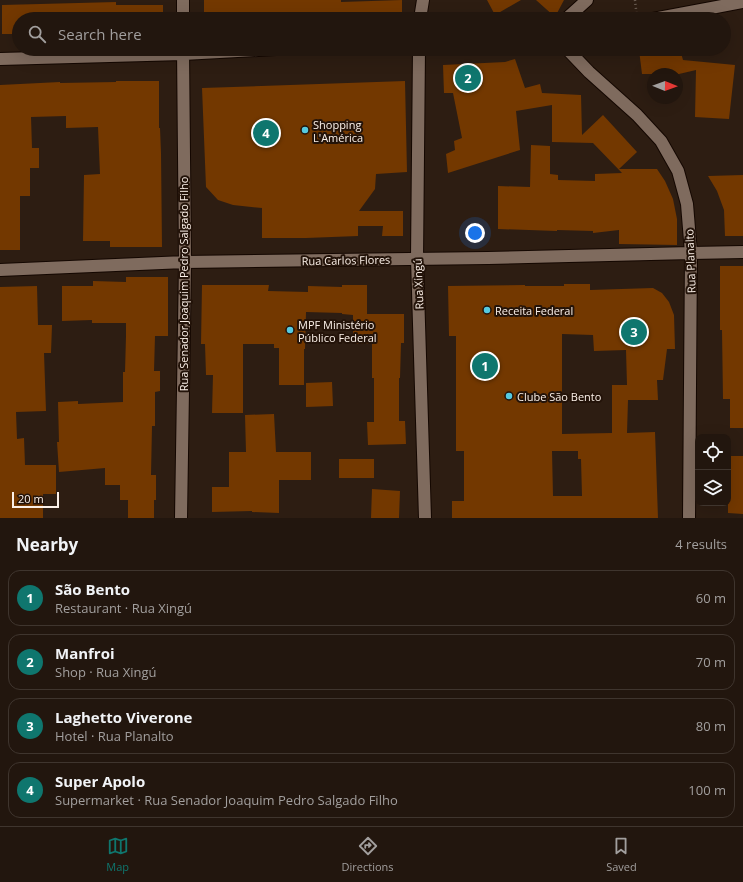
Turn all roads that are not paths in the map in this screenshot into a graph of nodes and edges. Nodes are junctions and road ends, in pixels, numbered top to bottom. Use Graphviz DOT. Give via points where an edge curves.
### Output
graph roads {
  1 [pos="183,0"];
  2 [pos="423,0"];
  3 [pos="587,0"];
  4 [pos="743,2"];
  5 [pos="183,12"];
  6 [pos="421,12"];
  7 [pos="574,12"];
  8 [pos="690,12"];
  9 [pos="78,56"];
  10 [pos="183,56"];
  11 [pos="419,56"];
  12 [pos="574,56"];
  13 [pos="0,59"];
  14 [pos="743,252"];
  15 [pos="691,253"];
  16 [pos="417,259"];
  17 [pos="185,262"];
  18 [pos="0,270"];
  19 [pos="181,518"];
  20 [pos="425,518"];
  21 [pos="689,518"];
  1 -- 5 [label="main road"];
  2 -- 6 [label="main road"];
  3 -- 7 [label="main road"];
  4 -- 8 [label="main road"];
  9 -- 13 [label="main road"];
  10 -- 17 [label="main road, Rua Senador Joaquim Pedro Salgado Filho"];
  11 -- 16 [label="main road, Rua Xingú"];
  12 -- 15 [label="main road, Rua Planalto" via="661,141 678,171 687,204"];
  14 -- 15 [label="main road, Rua Carlos Flores"];
  15 -- 16 [label="main road, Rua Carlos Flores"];
  15 -- 21 [label="main road, Rua Planalto"];
  16 -- 17 [label="main road, Rua Carlos Flores"];
  16 -- 20 [label="main road, Rua Xingú"];
  17 -- 18 [label="main road, Rua Carlos Flores"];
  17 -- 19 [label="main road, Rua Senador Joaquim Pedro Salgado Filho"];
}
